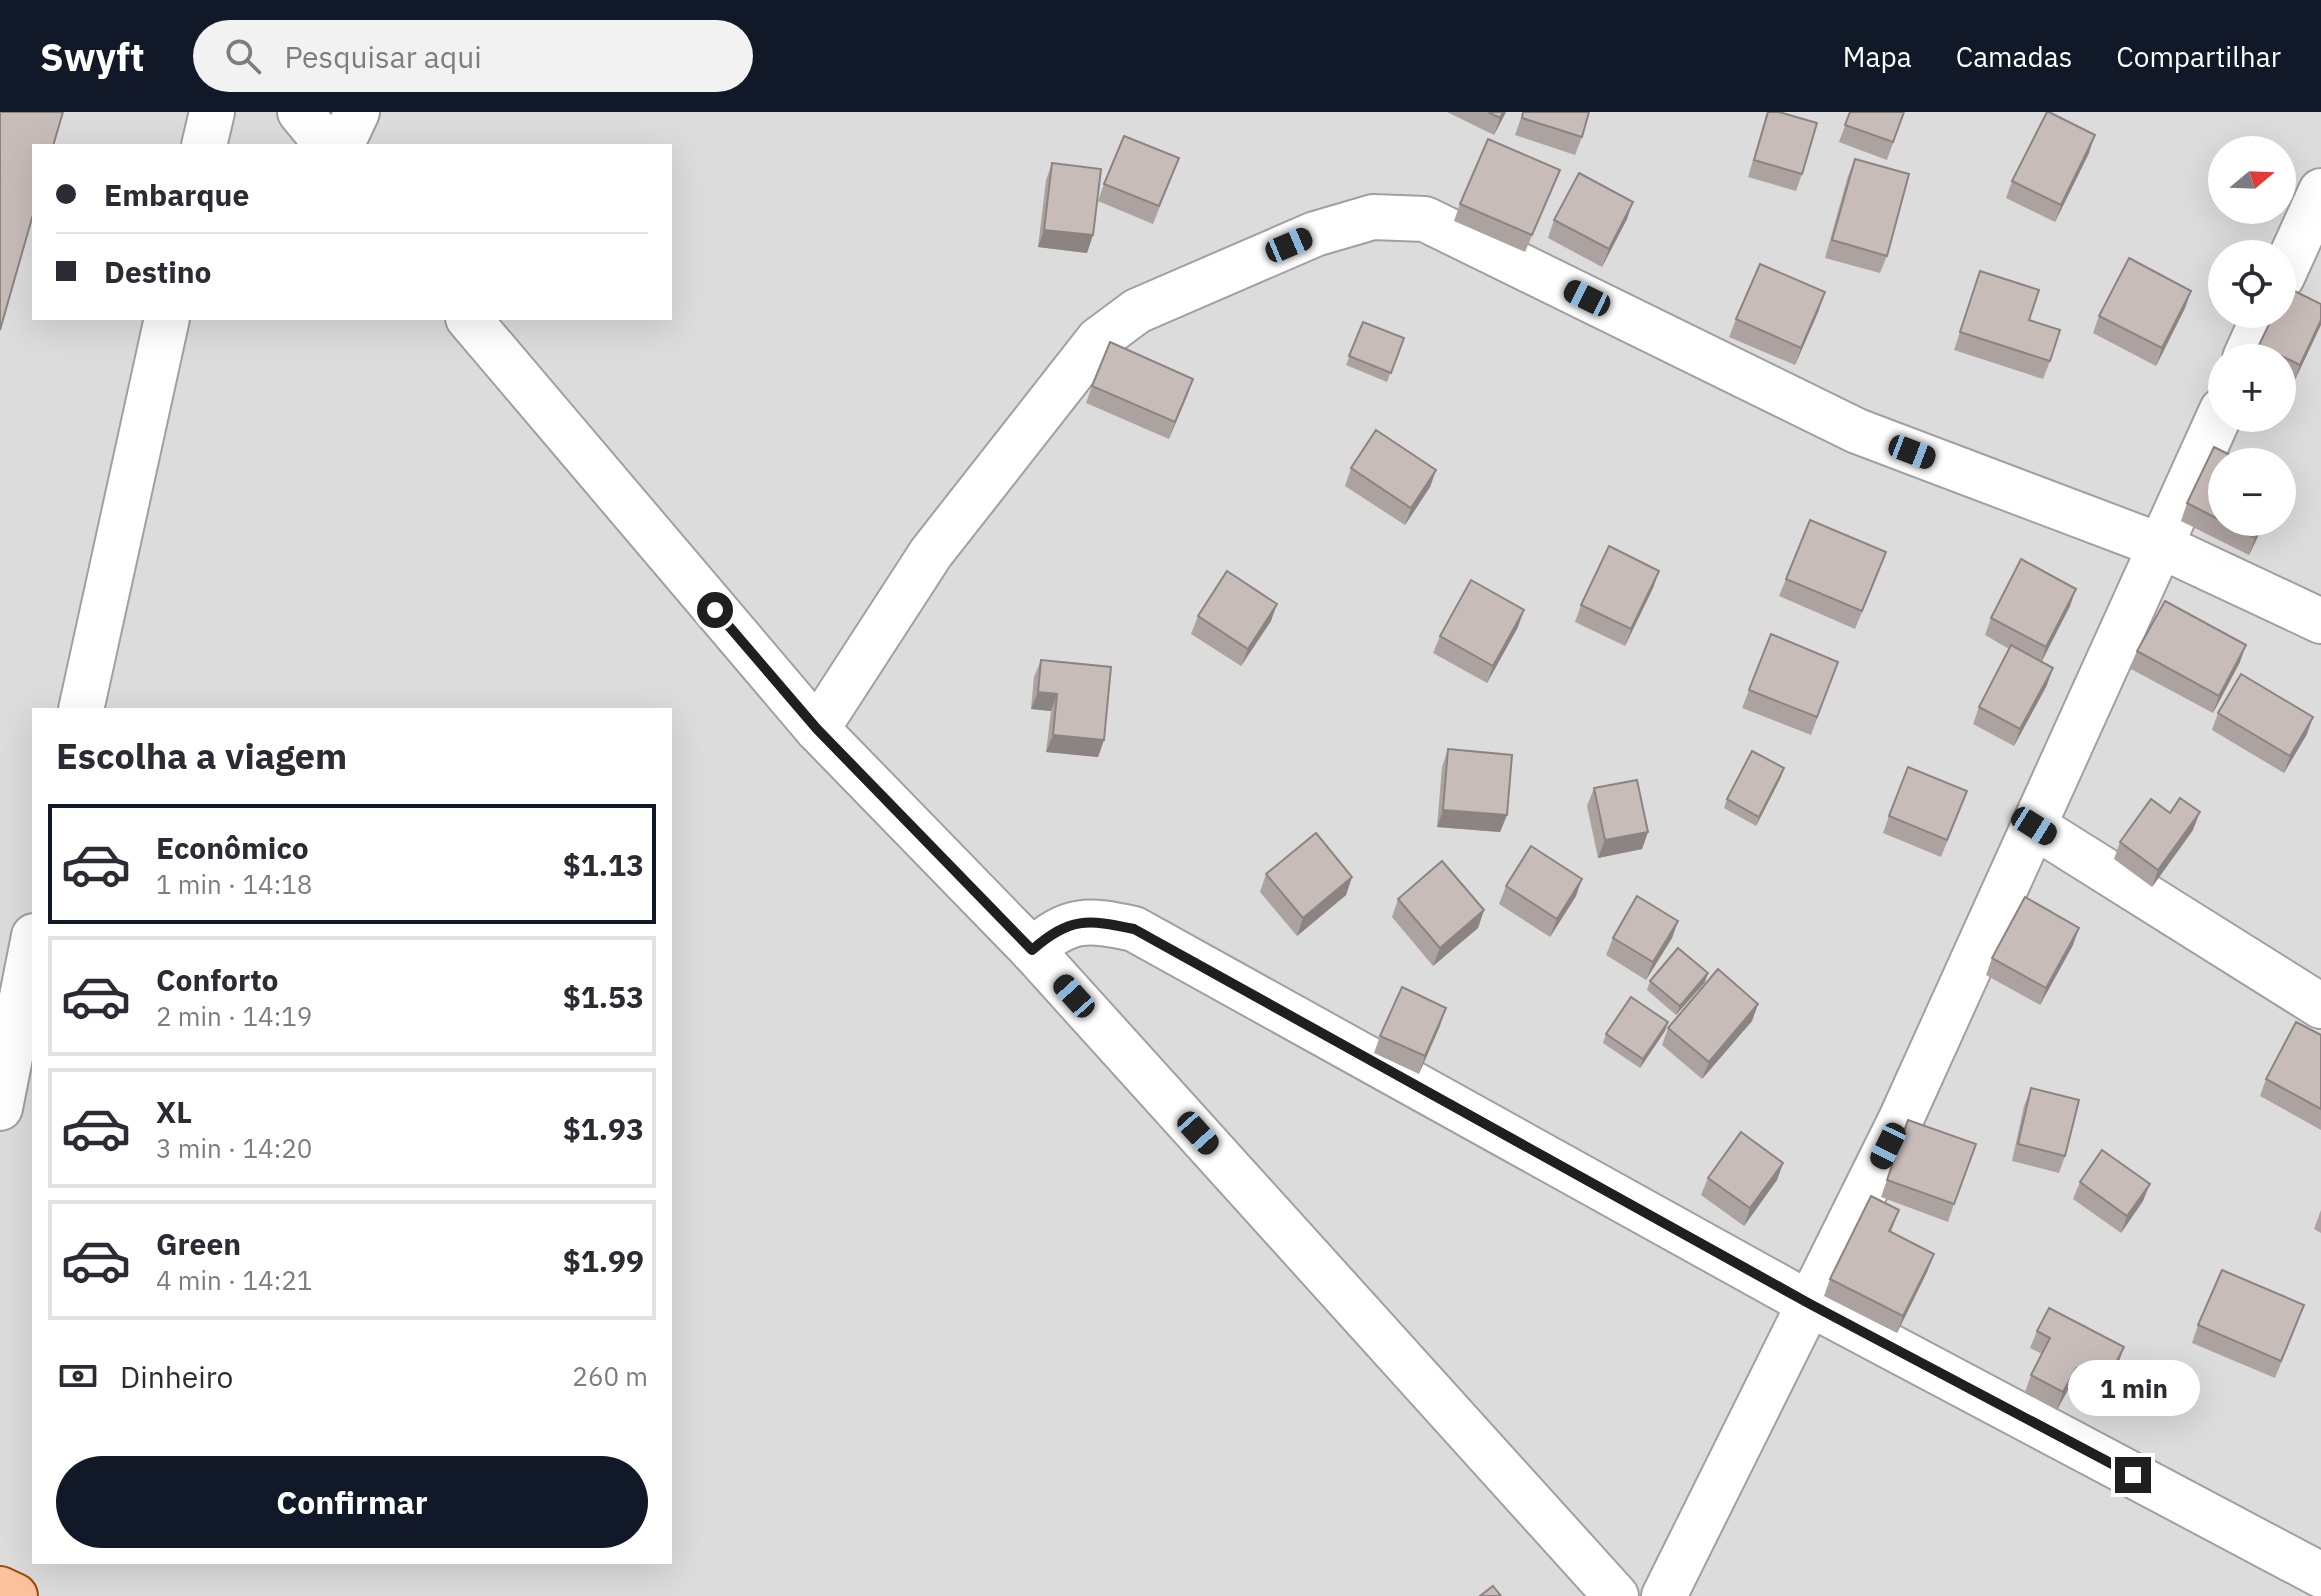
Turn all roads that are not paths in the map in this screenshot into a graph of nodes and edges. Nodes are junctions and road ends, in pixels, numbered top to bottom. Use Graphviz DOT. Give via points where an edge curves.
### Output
graph roads {
  1 [pos="212,112"];
  2 [pos="300,112"];
  3 [pos="357,112"];
  4 [pos="204,144"];
  5 [pos="326,144"];
  6 [pos="342,144"];
  7 [pos="2321,191"];
  8 [pos="2296,246"];
  9 [pos="167,320"];
  10 [pos="470,320"];
  11 [pos="2212,432"];
  12 [pos="2161,546"];
  13 [pos="2321,621"];
  14 [pos="81,708"];
  15 [pos="817,729"];
  16 [pos="2034,826"];
  17 [pos="32,946"];
  18 [pos="1032,950"];
  19 [pos="2321,1006"];
  20 [pos="0,1108"];
  21 [pos="1810,1304"];
  22 [pos="2321,1575"];
  23 [pos="0,1589"];
  24 [pos="15,1596"];
  25 [pos="1616,1596"];
  26 [pos="1664,1596"];
  1 -- 4 [label="street"];
  2 -- 5 [label="street"];
  3 -- 6 [label="street"];
  7 -- 8 [label="street"];
  9 -- 14 [label="street"];
  10 -- 15 [label="street"];
  11 -- 12 [label="street"];
  12 -- 13 [label="street"];
  12 -- 15 [label="street" via="1857,431 1425,219 1373,217 1315,234 1137,311 1098,340 931,553"];
  12 -- 16 [label="street"];
  15 -- 18 [label="street"];
  16 -- 19 [label="street"];
  16 -- 21 [label="street"];
  17 -- 20 [label="street"];
  18 -- 21 [label="street" via="1057,929 1090,919 1134,929"];
  18 -- 25 [label="street"];
  21 -- 22 [label="street"];
  21 -- 26 [label="street"];
  23 -- 24 [label="main road"];
}
